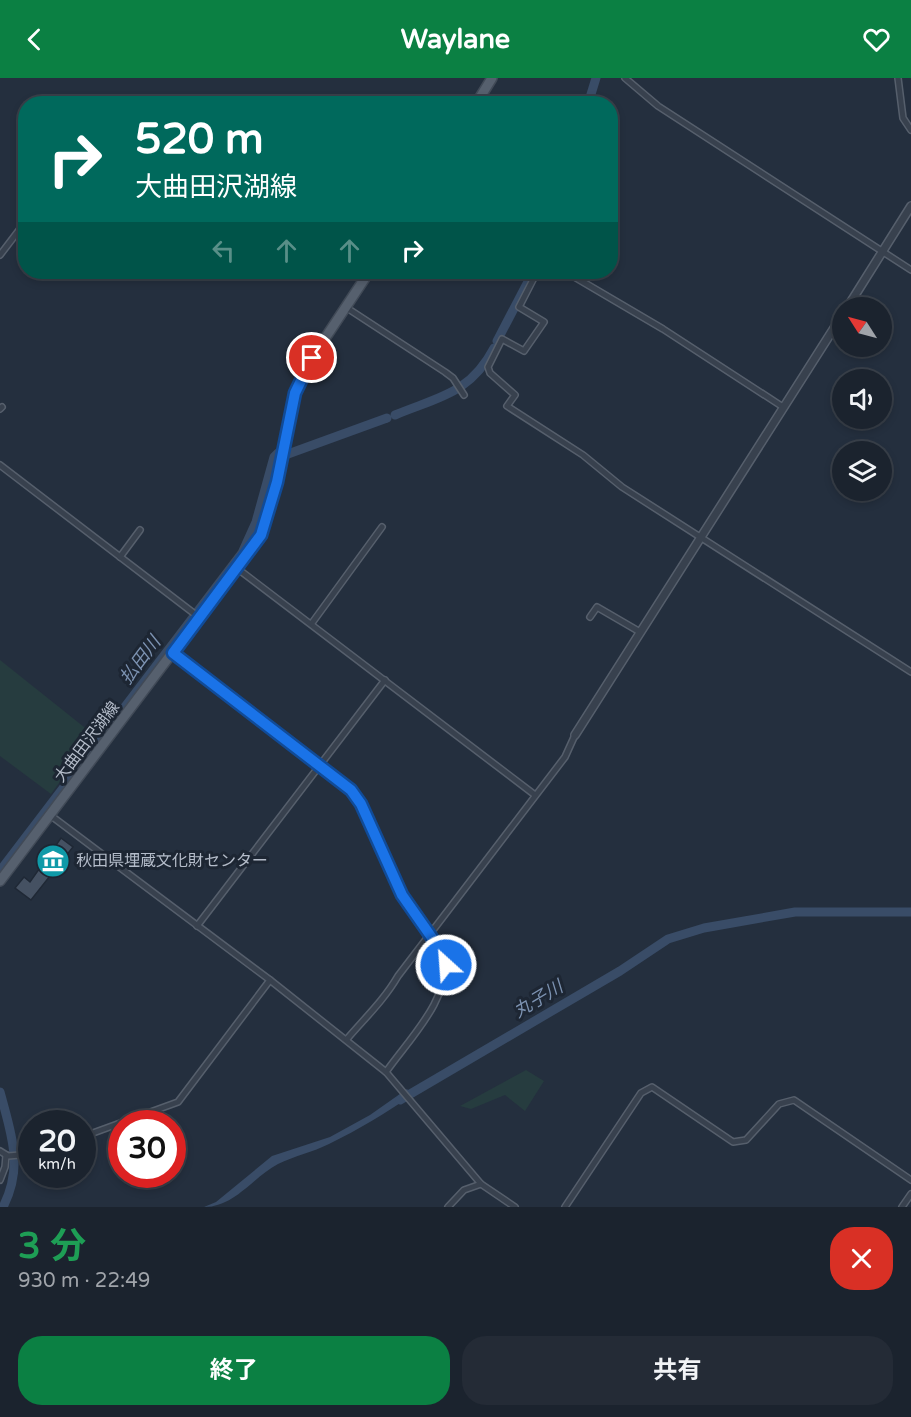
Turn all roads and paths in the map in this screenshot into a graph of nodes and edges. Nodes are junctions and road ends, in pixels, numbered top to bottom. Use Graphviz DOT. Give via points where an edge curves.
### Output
graph roads {
  1 [pos="492,78"];
  2 [pos="625,78"];
  3 [pos="898,78"];
  4 [pos="481,96"];
  5 [pos="911,130"];
  6 [pos="911,206"];
  7 [pos="18,231"];
  8 [pos="882,252"];
  9 [pos="0,255"];
  10 [pos="911,270"];
  11 [pos="365,279"];
  12 [pos="533,279"];
  13 [pos="578,279"];
  14 [pos="854,297"];
  15 [pos="347,308"];
  16 [pos="832,331"];
  17 [pos="464,395"];
  18 [pos="783,407"];
  19 [pos="0,465"];
  20 [pos="382,527"];
  21 [pos="140,530"];
  22 [pos="701,538"];
  23 [pos="120,557"];
  24 [pos="238,568"];
  25 [pos="590,617"];
  26 [pos="200,618"];
  27 [pos="312,623"];
  28 [pos="640,632"];
  29 [pos="173,653"];
  30 [pos="911,672"];
  31 [pos="385,680"];
  32 [pos="575,735"];
  33 [pos="319,764"];
  34 [pos="535,795"];
  35 [pos="50,815"];
  36 [pos="0,881"];
  37 [pos="197,926"];
  38 [pos="430,933"];
  39 [pos="270,980"];
  40 [pos="347,1039"];
  41 [pos="387,1074"];
  42 [pos="96,1132"];
  43 [pos="0,1151"];
  44 [pos="18,1154"];
  45 [pos="7,1156"];
  46 [pos="0,1180"];
  47 [pos="911,1180"];
  48 [pos="481,1184"];
  49 [pos="911,1194"];
  50 [pos="448,1207"];
  51 [pos="515,1207"];
  52 [pos="565,1207"];
  53 [pos="902,1207"];
  1 -- 4 [label="main road"];
  2 -- 8 [label="street" via="658,106"];
  3 -- 5 [label="street" via="903,118"];
  6 -- 8 [label="street"];
  7 -- 9 [label="street"];
  8 -- 10 [label="street"];
  8 -- 14 [label="street"];
  11 -- 15 [label="main road, 大曲田沢湖線"];
  12 -- 22 [label="street" via="519,307 544,322 524,351 502,339 488,367 515,394 507,406"];
  13 -- 18 [label="street"];
  15 -- 17 [label="street" via="446,372"];
  15 -- 24 [label="main road, 大曲田沢湖線" via="312,358 295,393 277,482 261,535"];
  16 -- 18 [label="street"];
  18 -- 22 [label="street"];
  19 -- 23 [label="street"];
  20 -- 27 [label="street"];
  21 -- 23 [label="street"];
  22 -- 28 [label="street"];
  22 -- 30 [label="street"];
  23 -- 26 [label="street"];
  24 -- 26 [label="main road, 大曲田沢湖線"];
  24 -- 27 [label="street"];
  25 -- 28 [label="street" via="597,607"];
  26 -- 29 [label="main road, 大曲田沢湖線"];
  27 -- 31 [label="street"];
  28 -- 32 [label="street"];
  29 -- 33 [label="street"];
  29 -- 35 [label="main road, 大曲田沢湖線"];
  31 -- 33 [label="street"];
  31 -- 34 [label="street"];
  32 -- 34 [label="street" via="565,757"];
  33 -- 37 [label="street"];
  33 -- 38 [label="street" via="357,797 402,895"];
  34 -- 38 [label="street"];
  35 -- 36 [label="main road, 大曲田沢湖線"];
  35 -- 37 [label="street"];
  37 -- 39 [label="street"];
  38 -- 40 [label="street" via="385,999"];
  38 -- 41 [label="street" via="444,955 443,986"];
  39 -- 40 [label="street"];
  39 -- 42 [label="street" via="178,1102"];
  40 -- 41 [label="street"];
  41 -- 48 [label="street"];
  43 -- 45 [label="street"];
  44 -- 45 [label="street"];
  45 -- 46 [label="street"];
  47 -- 52 [label="street" via="794,1100 779,1104 739,1143 656,1089 646,1088"];
  48 -- 50 [label="street" via="464,1190"];
  48 -- 51 [label="street"];
  49 -- 53 [label="street"];
}
